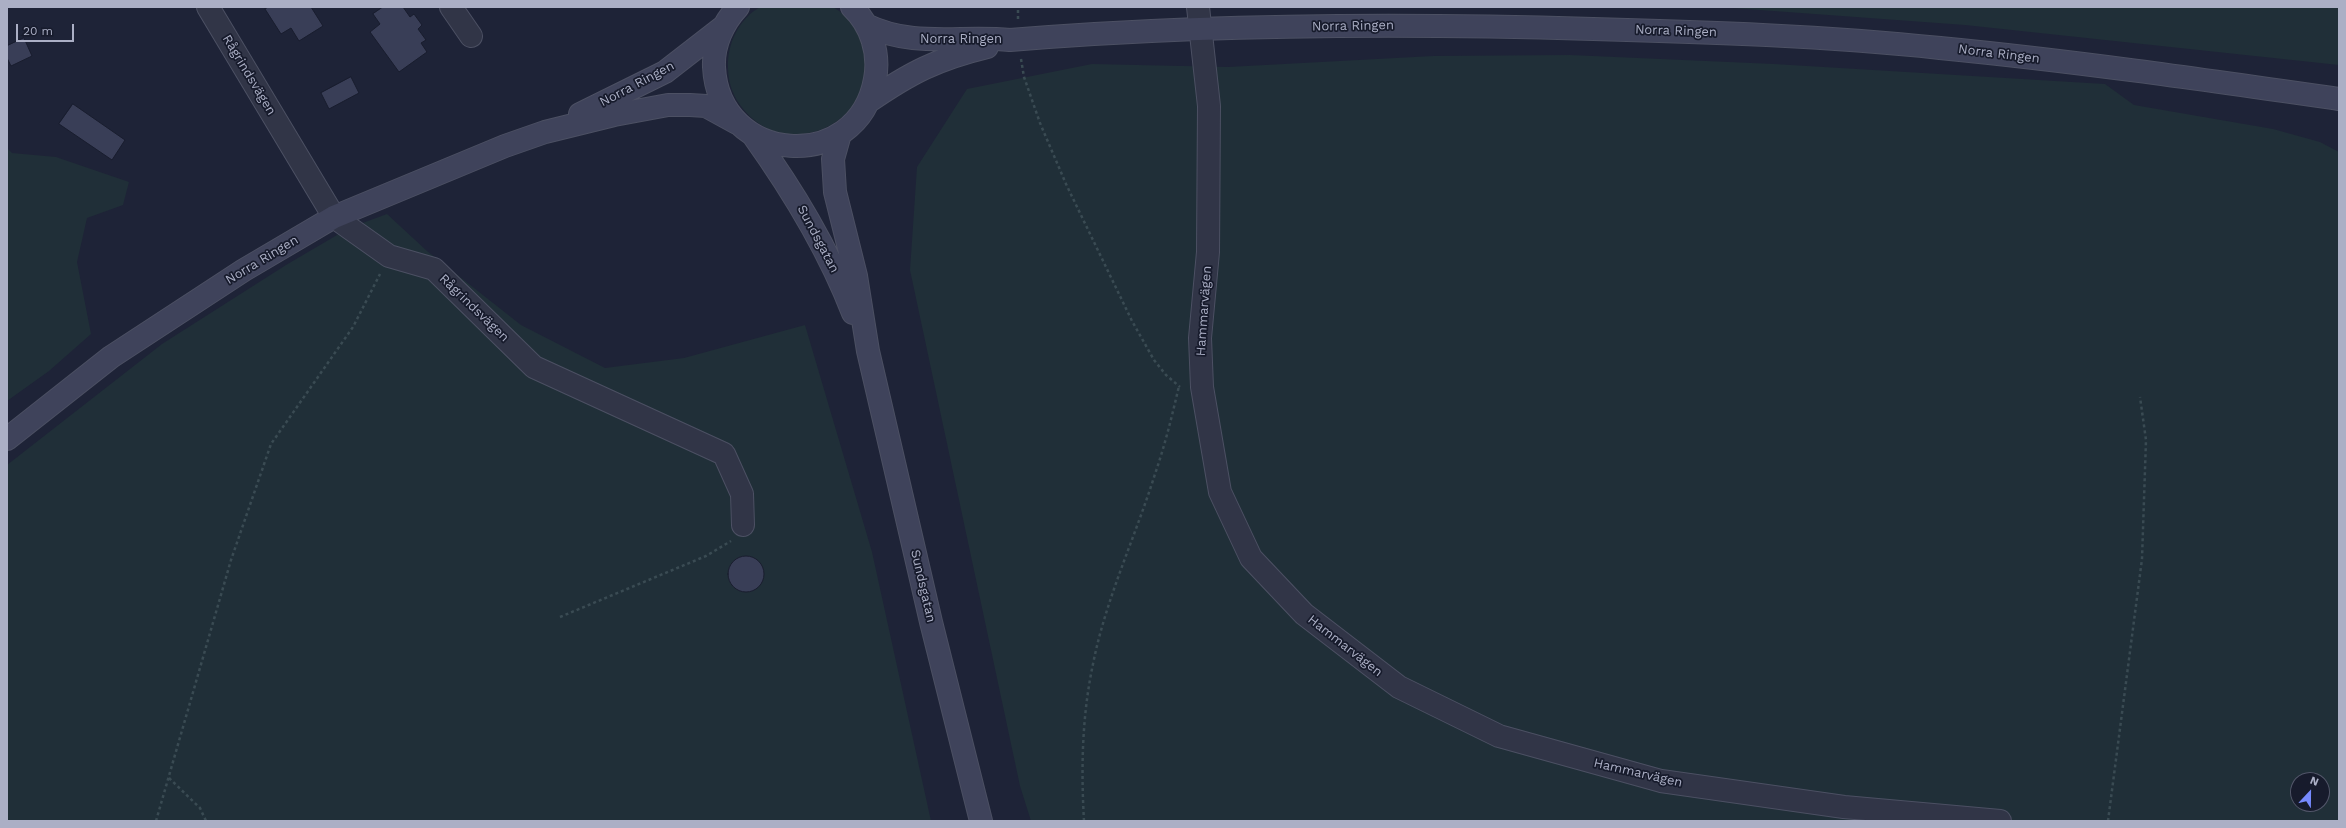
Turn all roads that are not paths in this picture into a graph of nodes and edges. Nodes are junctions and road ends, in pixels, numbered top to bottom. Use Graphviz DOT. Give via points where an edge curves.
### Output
graph roads {
  1 [pos="208,7"];
  2 [pos="451,7"];
  3 [pos="738,7"];
  4 [pos="852,7"];
  5 [pos="1198,7"];
  6 [pos="866,25"];
  7 [pos="723,27"];
  8 [pos="1202,29"];
  9 [pos="471,36"];
  10 [pos="1016,48"];
  11 [pos="2339,99"];
  12 [pos="868,102"];
  13 [pos="745,129"];
  14 [pos="545,132"];
  15 [pos="840,134"];
  16 [pos="334,217"];
  17 [pos="868,351"];
  18 [pos="7,439"];
  19 [pos="743,525"];
  20 [pos="981,821"];
  21 [pos="2000,821"];
  1 -- 16 [label="street, Rågrindsvägen"];
  2 -- 9 [label="street"];
  3 -- 7 [label="main road"];
  4 -- 6 [label="main road"];
  5 -- 8 [label="street, Hammarvägen"];
  6 -- 10 [label="main road, Norra Ringen" via="882,33 911,40 985,37"];
  6 -- 12 [label="main road" via="876,55 877,72"];
  7 -- 13 [label="main road, Sundsgatan" via="716,43 714,77 726,110"];
  7 -- 14 [label="main road, Norra Ringen" via="665,72"];
  8 -- 10 [label="main road, Norra Ringen"];
  8 -- 11 [label="main road, Norra Ringen" via="1446,24 1730,33 1938,47 2136,70"];
  8 -- 21 [label="street, Hammarvägen" via="1209,106 1208,252 1200,338 1202,388 1217,477 1220,492 1251,558 1304,614 1399,687 1499,736 1661,781 1844,807"];
  10 -- 12 [label="main road, Norra Ringen" via="938,60"];
  12 -- 15 [label="main road, Norra Ringen" via="854,122"];
  13 -- 14 [label="main road, Norra Ringen" via="706,106 668,105"];
  13 -- 15 [label="main road, Norra Ringen" via="769,143 787,146 823,142"];
  13 -- 17 [label="main road, Sundsgatan" via="781,174 820,238 837,271"];
  14 -- 16 [label="main road, Norra Ringen"];
  15 -- 17 [label="main road, Sundsgatan" via="833,160 835,192 856,276"];
  16 -- 18 [label="main road, Norra Ringen" via="244,270 111,357"];
  16 -- 19 [label="street, Rågrindsvägen" via="389,256 434,269 534,367 724,454 742,494"];
  17 -- 20 [label="main road, Sundsgatan" via="931,622"];
}
